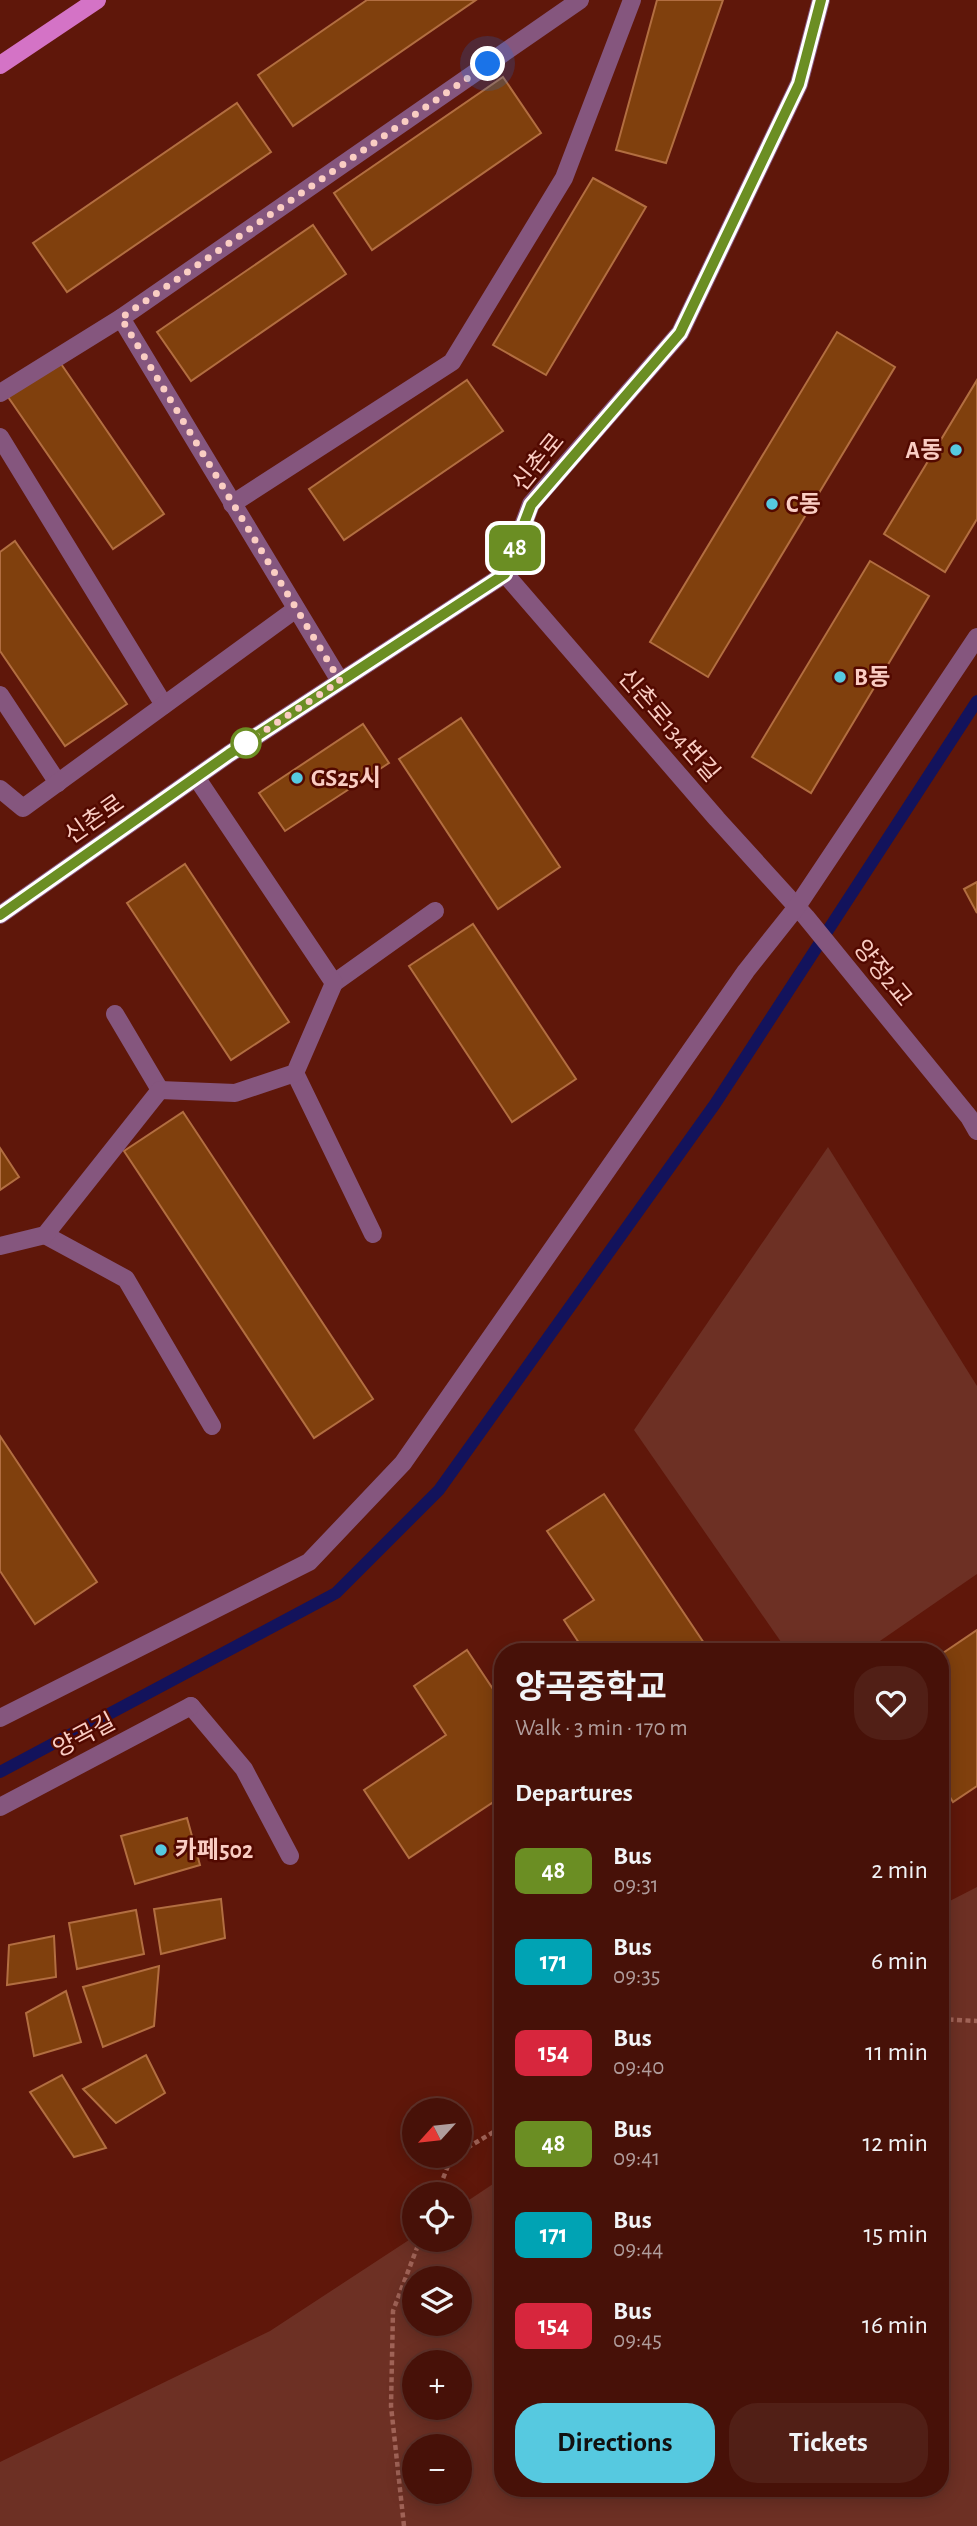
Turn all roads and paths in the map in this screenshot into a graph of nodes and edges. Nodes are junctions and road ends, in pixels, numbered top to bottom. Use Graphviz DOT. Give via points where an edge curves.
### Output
graph roads {
  1 [pos="97,0"];
  2 [pos="580,0"];
  3 [pos="632,0"];
  4 [pos="821,0"];
  5 [pos="0,65"];
  6 [pos="121,318"];
  7 [pos="0,393"];
  8 [pos="0,437"];
  9 [pos="232,503"];
  10 [pos="505,574"];
  11 [pos="296,609"];
  12 [pos="977,637"];
  13 [pos="340,681"];
  14 [pos="0,695"];
  15 [pos="164,705"];
  16 [pos="196,777"];
  17 [pos="58,783"];
  18 [pos="0,789"];
  19 [pos="435,911"];
  20 [pos="801,913"];
  21 [pos="0,915"];
  22 [pos="334,982"];
  23 [pos="115,1014"];
  24 [pos="295,1073"];
  25 [pos="160,1090"];
  26 [pos="977,1131"];
  27 [pos="373,1234"];
  28 [pos="45,1236"];
  29 [pos="0,1246"];
  30 [pos="212,1426"];
  31 [pos="0,1718"];
  32 [pos="0,1807"];
  33 [pos="290,1856"];
  34 [pos="949,2019"];
  35 [pos="977,2021"];
  36 [pos="494,2132"];
  37 [pos="472,2145"];
  38 [pos="415,2252"];
  39 [pos="404,2526"];
  1 -- 5 [label="main road"];
  2 -- 6 [label="street"];
  3 -- 9 [label="street" via="564,178 452,362"];
  4 -- 10 [label="street, 신촌로" via="799,84 680,333 531,505"];
  6 -- 7 [label="street"];
  6 -- 9 [label="street"];
  8 -- 15 [label="street"];
  9 -- 11 [label="street"];
  10 -- 13 [label="street, 신촌로"];
  10 -- 20 [label="street, 신촌로134번길"];
  11 -- 13 [label="street"];
  11 -- 15 [label="street"];
  12 -- 20 [label="street"];
  13 -- 16 [label="street, 신촌로"];
  14 -- 17 [label="street"];
  15 -- 17 [label="street"];
  16 -- 21 [label="street, 신촌로"];
  16 -- 22 [label="street"];
  17 -- 18 [label="street" via="23,808"];
  19 -- 22 [label="street"];
  20 -- 26 [label="street, 양정2교"];
  20 -- 31 [label="street" via="746,971 402,1463 309,1562"];
  22 -- 24 [label="street"];
  23 -- 25 [label="street"];
  24 -- 25 [label="street" via="235,1093"];
  24 -- 27 [label="street"];
  25 -- 28 [label="street"];
  28 -- 29 [label="street"];
  28 -- 30 [label="street" via="126,1279"];
  32 -- 33 [label="street, 양곡길" via="191,1706 244,1769"];
  34 -- 35 [label="path"];
  36 -- 37 [label="path"];
  38 -- 39 [label="path" via="393,2311 391,2406"];
}
